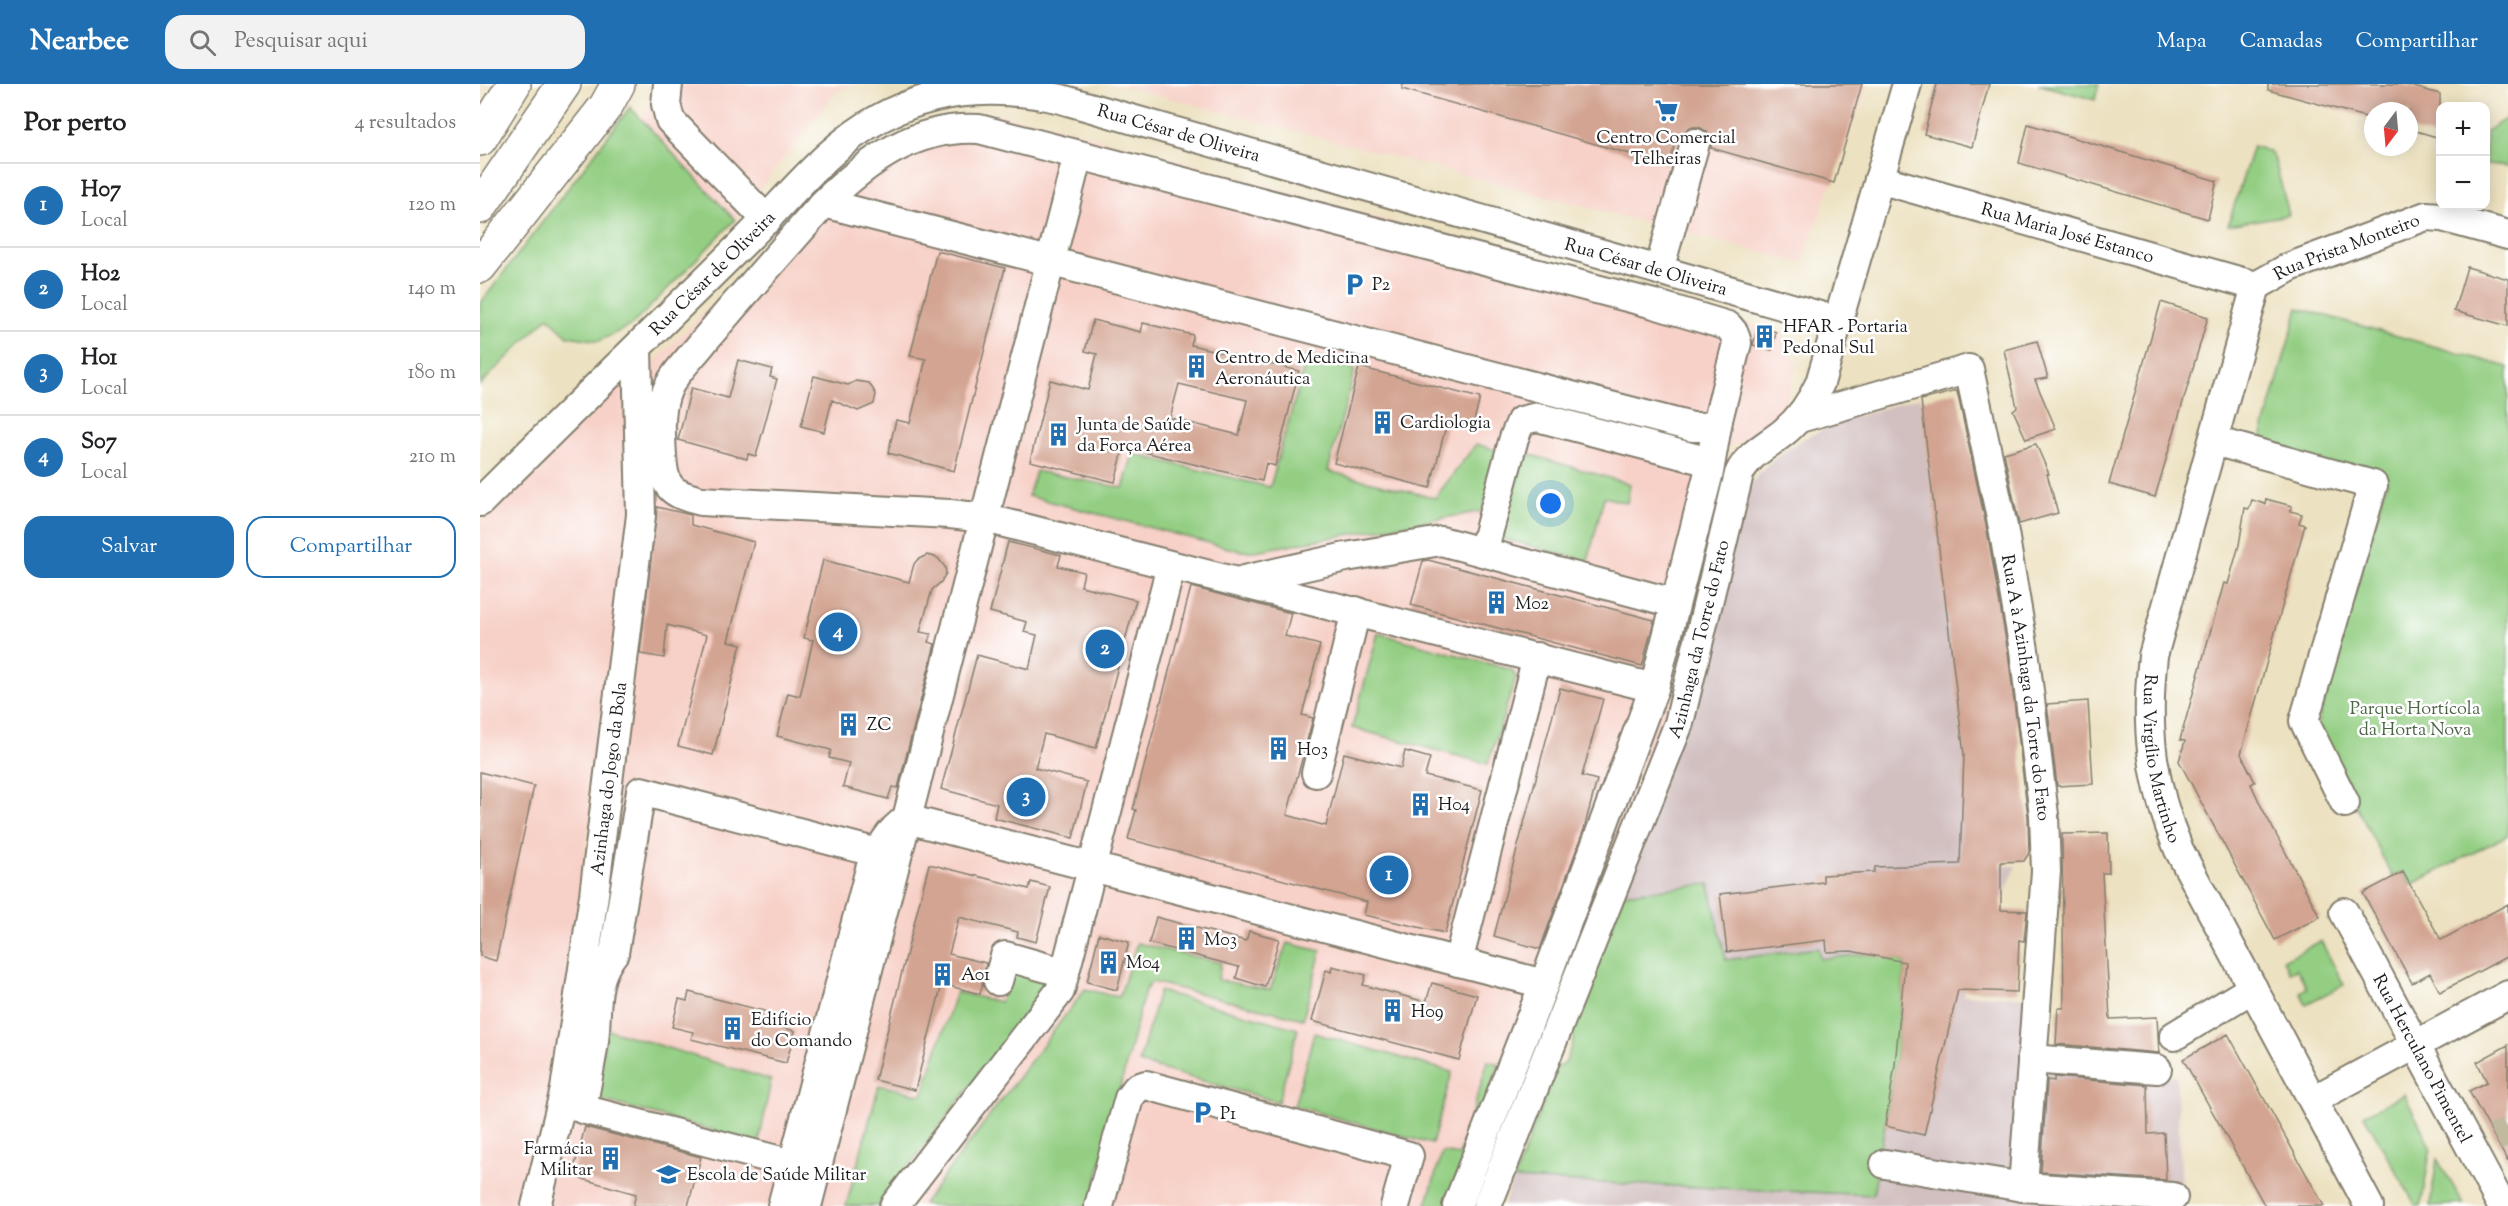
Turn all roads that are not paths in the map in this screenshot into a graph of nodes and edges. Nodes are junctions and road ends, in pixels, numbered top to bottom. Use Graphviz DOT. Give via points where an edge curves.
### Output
graph roads {
  1 [pos="514,84"];
  2 [pos="564,84"];
  3 [pos="618,84"];
  4 [pos="668,84"];
  5 [pos="1907,84"];
  6 [pos="480,139"];
  7 [pos="1689,141"];
  8 [pos="1078,155"];
  9 [pos="1879,179"];
  10 [pos="824,203"];
  11 [pos="480,207"];
  12 [pos="767,220"];
  13 [pos="2508,235"];
  14 [pos="1051,263"];
  15 [pos="480,266"];
  16 [pos="1653,268"];
  17 [pos="2256,286"];
  18 [pos="1838,321"];
  19 [pos="637,348"];
  20 [pos="1800,418"];
  21 [pos="1718,420"];
  22 [pos="2214,441"];
  23 [pos="1710,462"];
  24 [pos="480,502"];
  25 [pos="985,518"];
  26 [pos="1483,552"];
  27 [pos="1172,566"];
  28 [pos="1239,582"];
  29 [pos="1674,603"];
  30 [pos="1356,611"];
  31 [pos="1537,657"];
  32 [pos="1654,688"];
  33 [pos="1316,773"];
  34 [pos="2345,803"];
  35 [pos="908,819"];
  36 [pos="878,853"];
  37 [pos="1094,867"];
  38 [pos="2344,912"];
  39 [pos="1458,962"];
  40 [pos="1065,973"];
  41 [pos="998,981"];
  42 [pos="1544,984"];
  43 [pos="2253,988"];
  44 [pos="2508,996"];
  45 [pos="845,1016"];
  46 [pos="2174,1036"];
  47 [pos="2416,1045"];
  48 [pos="2032,1059"];
  49 [pos="2157,1069"];
  50 [pos="2313,1100"];
  51 [pos="582,1109"];
  52 [pos="1885,1164"];
  53 [pos="805,1167"];
  54 [pos="2023,1186"];
  55 [pos="2172,1197"];
  56 [pos="898,1205"];
  57 [pos="536,1206"];
  58 [pos="557,1206"];
  59 [pos="782,1206"];
  60 [pos="807,1206"];
  61 [pos="1099,1206"];
  62 [pos="1395,1206"];
  63 [pos="1458,1206"];
  64 [pos="1487,1206"];
  65 [pos="2369,1206"];
  66 [pos="2502,1206"];
  1 -- 6 [label="highway"];
  2 -- 11 [label="highway"];
  3 -- 15 [label="highway" via="606,106"];
  4 -- 12 [label="street" via="666,104 670,120"];
  5 -- 9 [label="street, Azinhaga da Torre do Fato"];
  7 -- 16 [label="street"];
  8 -- 10 [label="street" via="979,129 931,134 900,144 875,160"];
  8 -- 14 [label="street"];
  8 -- 21 [label="street" via="1728,326 1737,344"];
  9 -- 17 [label="street, Rua Maria José Estanco"];
  9 -- 18 [label="street, Azinhaga da Torre do Fato"];
  10 -- 14 [label="street"];
  10 -- 25 [label="street" via="672,380 664,398 661,440 668,486 680,495 701,501"];
  12 -- 16 [label="street, Rua César de Oliveira" via="837,147 881,117 938,96 1008,90 1061,99"];
  12 -- 19 [label="street, Rua César de Oliveira"];
  13 -- 17 [label="street, Rua Prista Monteiro" via="2426,216 2290,267"];
  14 -- 21 [label="street" via="1678,424 1708,427"];
  14 -- 25 [label="street"];
  16 -- 18 [label="street, Rua César de Oliveira"];
  17 -- 22 [label="street, Rua Virgílio Martinho"];
  18 -- 20 [label="street, Azinhaga da Torre do Fato" via="1820,383"];
  19 -- 24 [label="street, Rua César de Oliveira"];
  19 -- 57 [label="street, Azinhaga do Jogo da Bola" via="641,515 572,1043 565,1089"];
  20 -- 48 [label="street, Rua A à Azinhaga da Torre do Fato" via="1969,369 2011,572 2044,815 2046,871"];
  20 -- 64 [label="street, Azinhaga da Torre do Fato" via="1751,455 1739,474 1679,723"];
  21 -- 23 [label="street"];
  22 -- 34 [label="street" via="2373,484 2304,721"];
  22 -- 43 [label="street, Rua Virgílio Martinho" via="2153,656 2149,723 2155,780 2165,816 2179,850"];
  23 -- 26 [label="street" via="1537,417 1521,420"];
  23 -- 29 [label="street"];
  25 -- 27 [label="street"];
  25 -- 35 [label="street"];
  26 -- 28 [label="street" via="1441,541 1424,543"];
  26 -- 29 [label="street"];
  27 -- 28 [label="street"];
  27 -- 37 [label="street"];
  28 -- 30 [label="street"];
  29 -- 32 [label="street"];
  30 -- 31 [label="street"];
  30 -- 33 [label="street"];
  31 -- 32 [label="street"];
  31 -- 39 [label="street"];
  32 -- 42 [label="street"];
  35 -- 36 [label="street" via="897,825"];
  35 -- 37 [label="street"];
  35 -- 45 [label="street"];
  36 -- 45 [label="street" via="870,869"];
  36 -- 51 [label="street" via="641,791 615,953 604,966 597,989 594,1041"];
  37 -- 39 [label="street"];
  37 -- 40 [label="street"];
  38 -- 47 [label="street, Rua Herculano Pimentel"];
  39 -- 42 [label="street"];
  40 -- 41 [label="street" via="1005,956"];
  40 -- 56 [label="street" via="1053,1002"];
  42 -- 63 [label="street"];
  43 -- 46 [label="street"];
  43 -- 50 [label="street, Rua Virgílio Martinho"];
  44 -- 47 [label="street"];
  45 -- 53 [label="street"];
  47 -- 50 [label="street"];
  47 -- 66 [label="street, Rua Herculano Pimentel" via="2484,1144"];
  48 -- 49 [label="street"];
  48 -- 54 [label="street, Rua A à Azinhaga da Torre do Fato"];
  50 -- 65 [label="street, Rua Virgílio Martinho"];
  51 -- 53 [label="street"];
  51 -- 58 [label="street"];
  52 -- 54 [label="street"];
  53 -- 59 [label="street"];
  53 -- 60 [label="street"];
  54 -- 55 [label="street"];
  61 -- 62 [label="street" via="1129,1098 1137,1088 1146,1085 1409,1156"];
}
